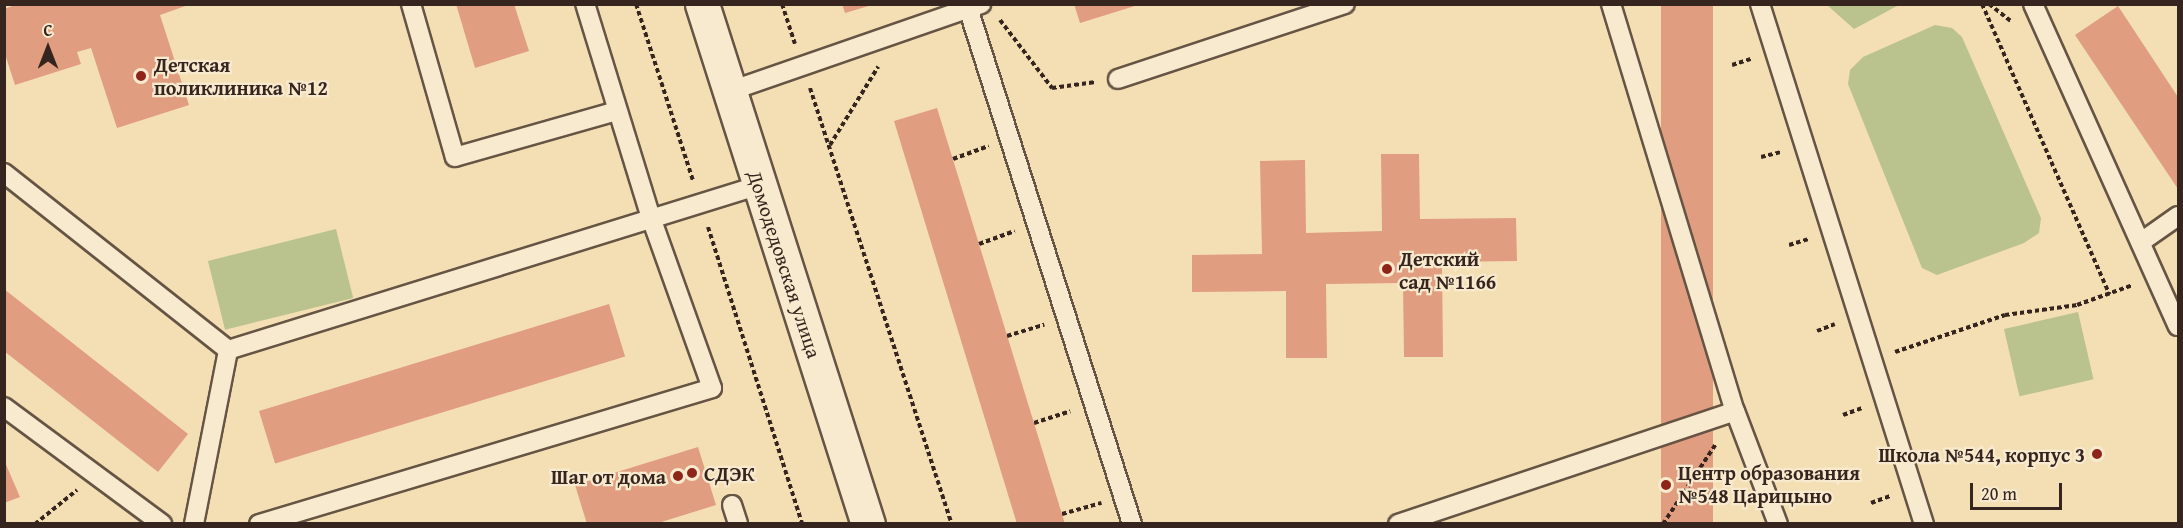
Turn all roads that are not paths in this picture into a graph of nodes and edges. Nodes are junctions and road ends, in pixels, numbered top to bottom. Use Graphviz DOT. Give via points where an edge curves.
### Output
graph roads {
  1 [pos="411,4"];
  2 [pos="585,4"];
  3 [pos="702,4"];
  4 [pos="1345,4"];
  5 [pos="1611,4"];
  6 [pos="1760,4"];
  7 [pos="2033,4"];
  8 [pos="982,10"];
  9 [pos="1118,79"];
  10 [pos="730,92"];
  11 [pos="616,111"];
  12 [pos="4,173"];
  13 [pos="760,185"];
  14 [pos="2178,216"];
  15 [pos="651,218"];
  16 [pos="2141,242"];
  17 [pos="2178,326"];
  18 [pos="228,350"];
  19 [pos="4,407"];
  20 [pos="1735,411"];
  21 [pos="732,505"];
  22 [pos="162,524"];
  23 [pos="194,524"];
  24 [pos="258,524"];
  25 [pos="738,524"];
  26 [pos="868,524"];
  27 [pos="1132,524"];
  28 [pos="1398,524"];
  29 [pos="1778,524"];
  30 [pos="1923,524"];
  1 -- 11 [label="lane" via="455,157"];
  2 -- 11 [label="lane"];
  3 -- 10 [label="street, Домодедовская улица"];
  4 -- 9 [label="lane"];
  5 -- 20 [label="lane"];
  6 -- 30 [label="lane"];
  7 -- 16 [label="lane"];
  8 -- 10 [label="lane"];
  8 -- 27 [label="lane" via="1011,137"];
  10 -- 13 [label="street, Домодедовская улица"];
  11 -- 15 [label="lane"];
  12 -- 18 [label="lane"];
  13 -- 15 [label="lane"];
  13 -- 26 [label="street, Домодедовская улица"];
  14 -- 16 [label="lane"];
  15 -- 18 [label="lane"];
  15 -- 24 [label="lane" via="712,388"];
  16 -- 17 [label="lane"];
  18 -- 23 [label="lane"];
  19 -- 22 [label="lane"];
  20 -- 28 [label="lane"];
  20 -- 29 [label="lane"];
  21 -- 25 [label="lane"];
}
